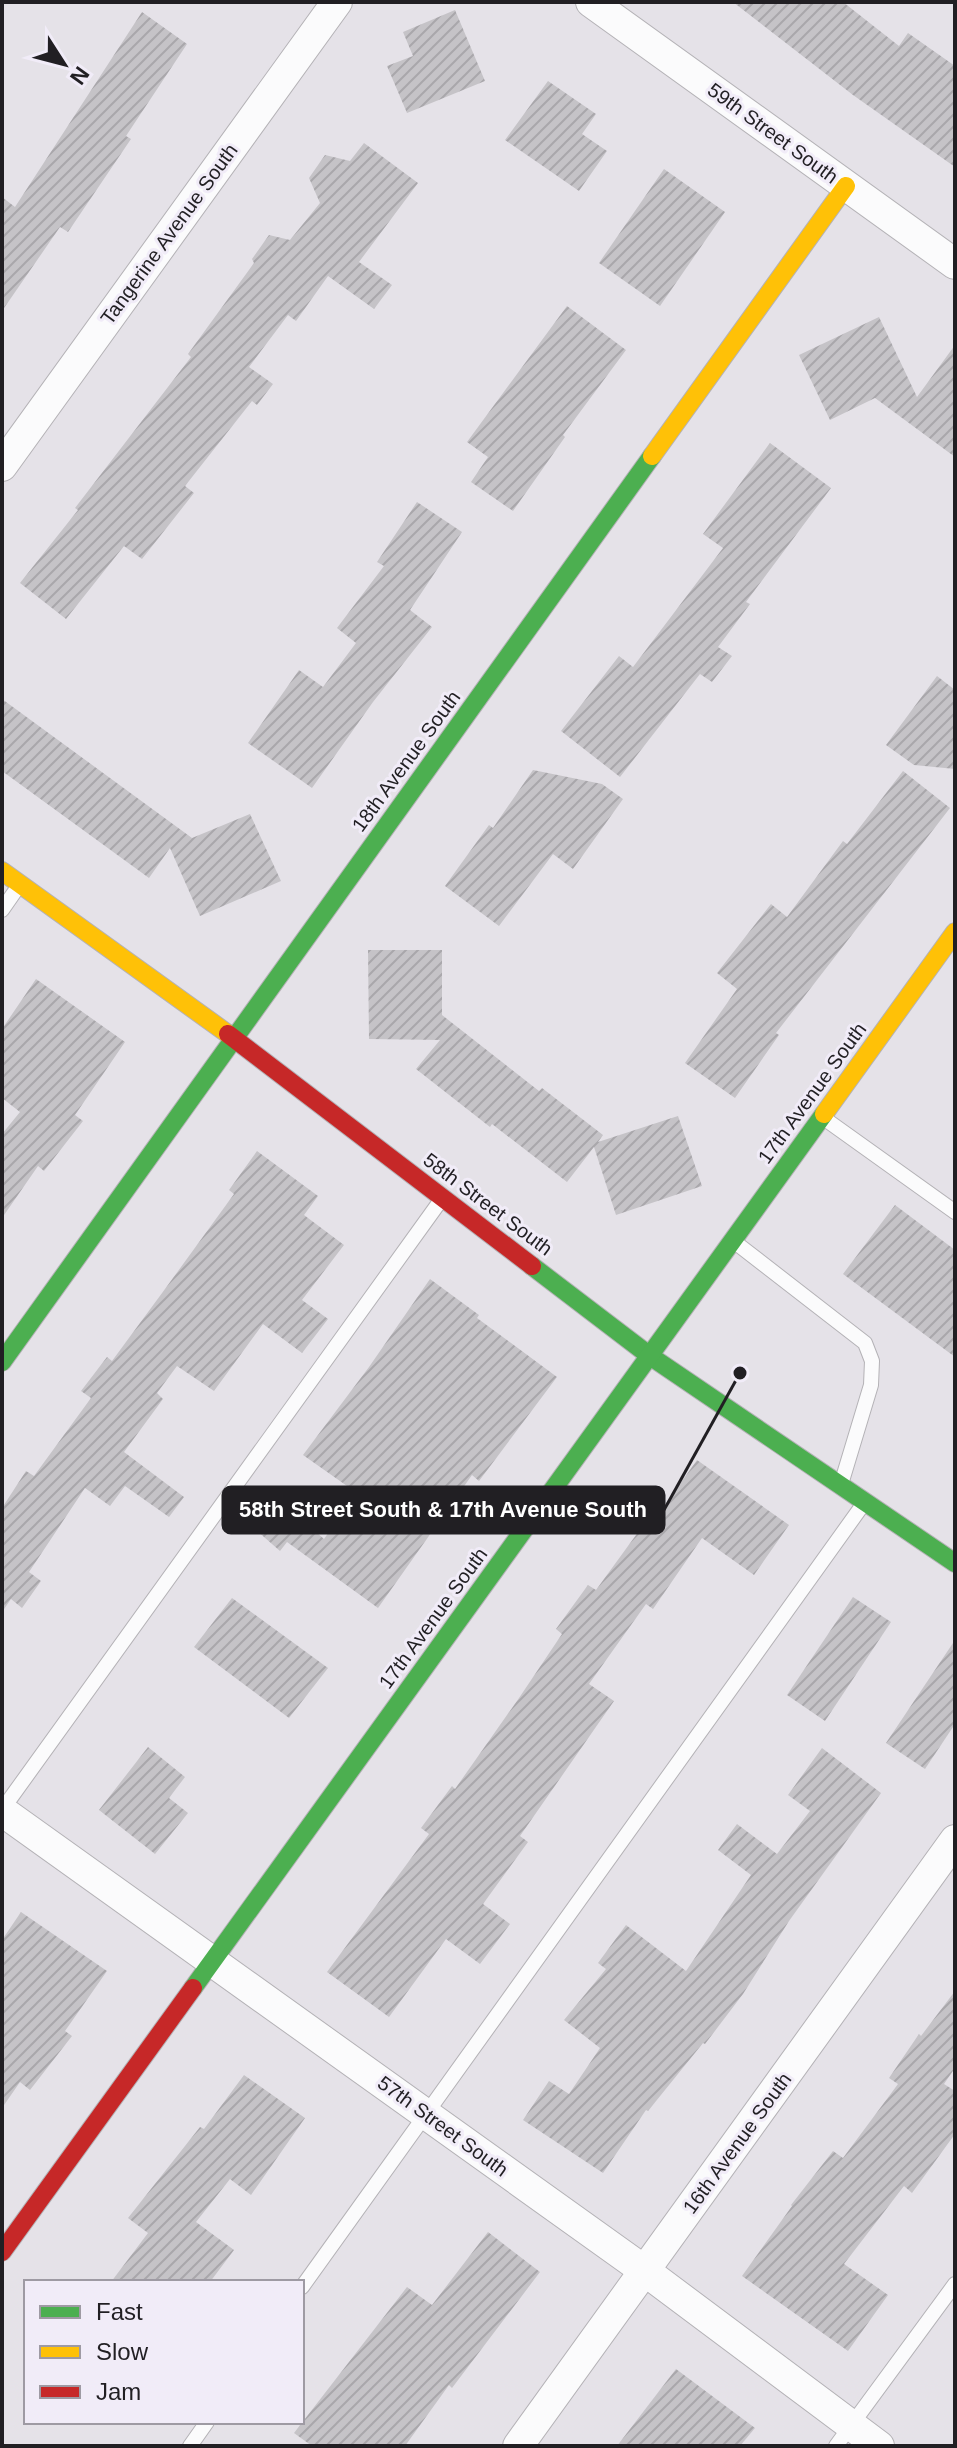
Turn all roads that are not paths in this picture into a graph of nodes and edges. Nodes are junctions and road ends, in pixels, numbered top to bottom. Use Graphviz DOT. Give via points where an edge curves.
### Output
graph roads {
  1 [pos="337,2"];
  2 [pos="591,2"];
  3 [pos="846,186"];
  4 [pos="955,264"];
  5 [pos="2,466"];
  6 [pos="2,871"];
  7 [pos="20,884"];
  8 [pos="2,910"];
  9 [pos="955,932"];
  10 [pos="234,1038"];
  11 [pos="822,1117"];
  12 [pos="442,1197"];
  13 [pos="955,1212"];
  14 [pos="733,1241"];
  15 [pos="650,1356"];
  16 [pos="2,1362"];
  17 [pos="841,1486"];
  18 [pos="865,1502"];
  19 [pos="955,1563"];
  20 [pos="2,1810"];
  21 [pos="955,1840"];
  22 [pos="213,1961"];
  23 [pos="425,2113"];
  24 [pos="2,2252"];
  25 [pos="645,2271"];
  26 [pos="304,2284"];
  27 [pos="955,2284"];
  28 [pos="206,2424"];
  29 [pos="843,2435"];
  30 [pos="190,2446"];
  31 [pos="518,2446"];
  32 [pos="879,2446"];
  1 -- 5 [label="street, Tangerine Avenue South"];
  2 -- 3 [label="street, 59th Street South"];
  3 -- 4 [label="street, 59th Street South"];
  3 -- 10 [label="street, 18th Avenue South"];
  6 -- 7 [label="street, 58th Street South"];
  7 -- 8 [label="lane"];
  7 -- 10 [label="street, 58th Street South"];
  9 -- 11 [label="street, 17th Avenue South"];
  10 -- 12 [label="street, 58th Street South"];
  10 -- 16 [label="street, 18th Avenue South"];
  11 -- 13 [label="lane"];
  11 -- 14 [label="street, 17th Avenue South"];
  12 -- 15 [label="street, 58th Street South"];
  12 -- 20 [label="lane"];
  14 -- 15 [label="street, 17th Avenue South"];
  14 -- 17 [label="lane" via="865,1343 872,1361 871,1385"];
  15 -- 17 [label="street, 58th Street South"];
  15 -- 22 [label="street, 17th Avenue South"];
  17 -- 18 [label="street, 58th Street South"];
  18 -- 19 [label="street, 58th Street South"];
  18 -- 23 [label="lane"];
  20 -- 22 [label="street, 57th Street South"];
  21 -- 25 [label="street, 16th Avenue South"];
  22 -- 23 [label="street, 57th Street South"];
  22 -- 24 [label="street, 17th Avenue South"];
  23 -- 25 [label="street, 57th Street South"];
  23 -- 26 [label="lane"];
  25 -- 29 [label="street, 57th Street South"];
  25 -- 31 [label="street, 16th Avenue South"];
  27 -- 29 [label="lane"];
  28 -- 30 [label="lane"];
  29 -- 32 [label="street, 57th Street South"];
}
